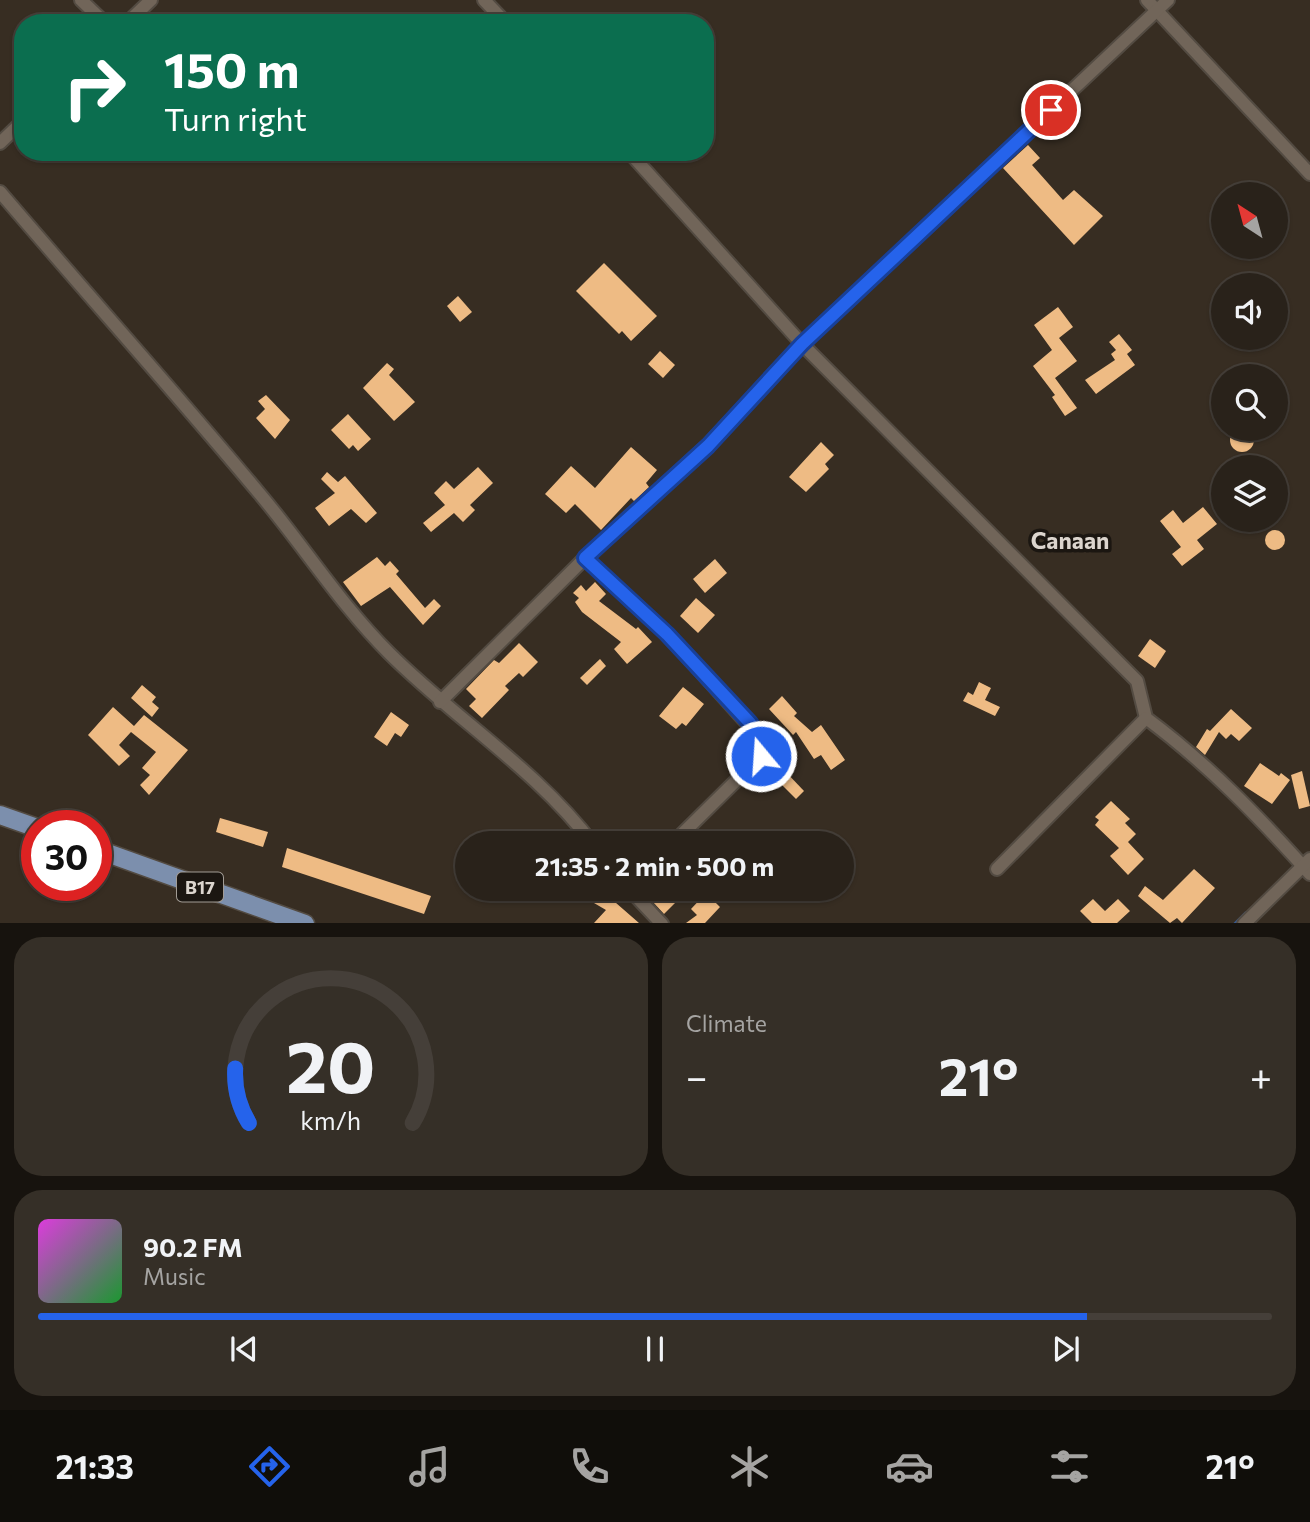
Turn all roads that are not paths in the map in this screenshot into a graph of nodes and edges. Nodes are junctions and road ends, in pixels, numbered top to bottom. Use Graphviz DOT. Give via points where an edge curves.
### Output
graph roads {
  1 [pos="81,0"];
  2 [pos="151,0"];
  3 [pos="484,0"];
  4 [pos="1147,0"];
  5 [pos="1168,0"];
  6 [pos="1157,11"];
  7 [pos="96,14"];
  8 [pos="136,14"];
  9 [pos="497,14"];
  10 [pos="14,130"];
  11 [pos="0,143"];
  12 [pos="637,161"];
  13 [pos="1310,174"];
  14 [pos="0,192"];
  15 [pos="802,344"];
  16 [pos="585,558"];
  17 [pos="440,702"];
  18 [pos="1146,718"];
  19 [pos="0,815"];
  20 [pos="21,822"];
  21 [pos="581,831"];
  22 [pos="686,831"];
  23 [pos="112,855"];
  24 [pos="1308,866"];
  25 [pos="997,869"];
  26 [pos="640,901"];
  27 [pos="284,920"];
  28 [pos="305,923"];
  29 [pos="662,923"];
  30 [pos="1244,923"];
  1 -- 7 [label="street"];
  2 -- 8 [label="street"];
  3 -- 9 [label="street"];
  4 -- 6 [label="street"];
  5 -- 6 [label="street"];
  6 -- 13 [label="street"];
  6 -- 15 [label="street"];
  10 -- 11 [label="street"];
  12 -- 15 [label="street"];
  14 -- 17 [label="street" via="261,495 362,623"];
  15 -- 16 [label="street" via="708,446"];
  15 -- 18 [label="street" via="1137,681"];
  16 -- 17 [label="street"];
  16 -- 22 [label="street" via="667,634 762,740 761,756"];
  17 -- 21 [label="street" via="533,777"];
  18 -- 24 [label="street" via="1255,811"];
  18 -- 25 [label="street"];
  19 -- 20 [label="main road"];
  23 -- 27 [label="main road, B17"];
  24 -- 30 [label="street"];
  26 -- 29 [label="street"];
  27 -- 28 [label="main road, B17"];
}
